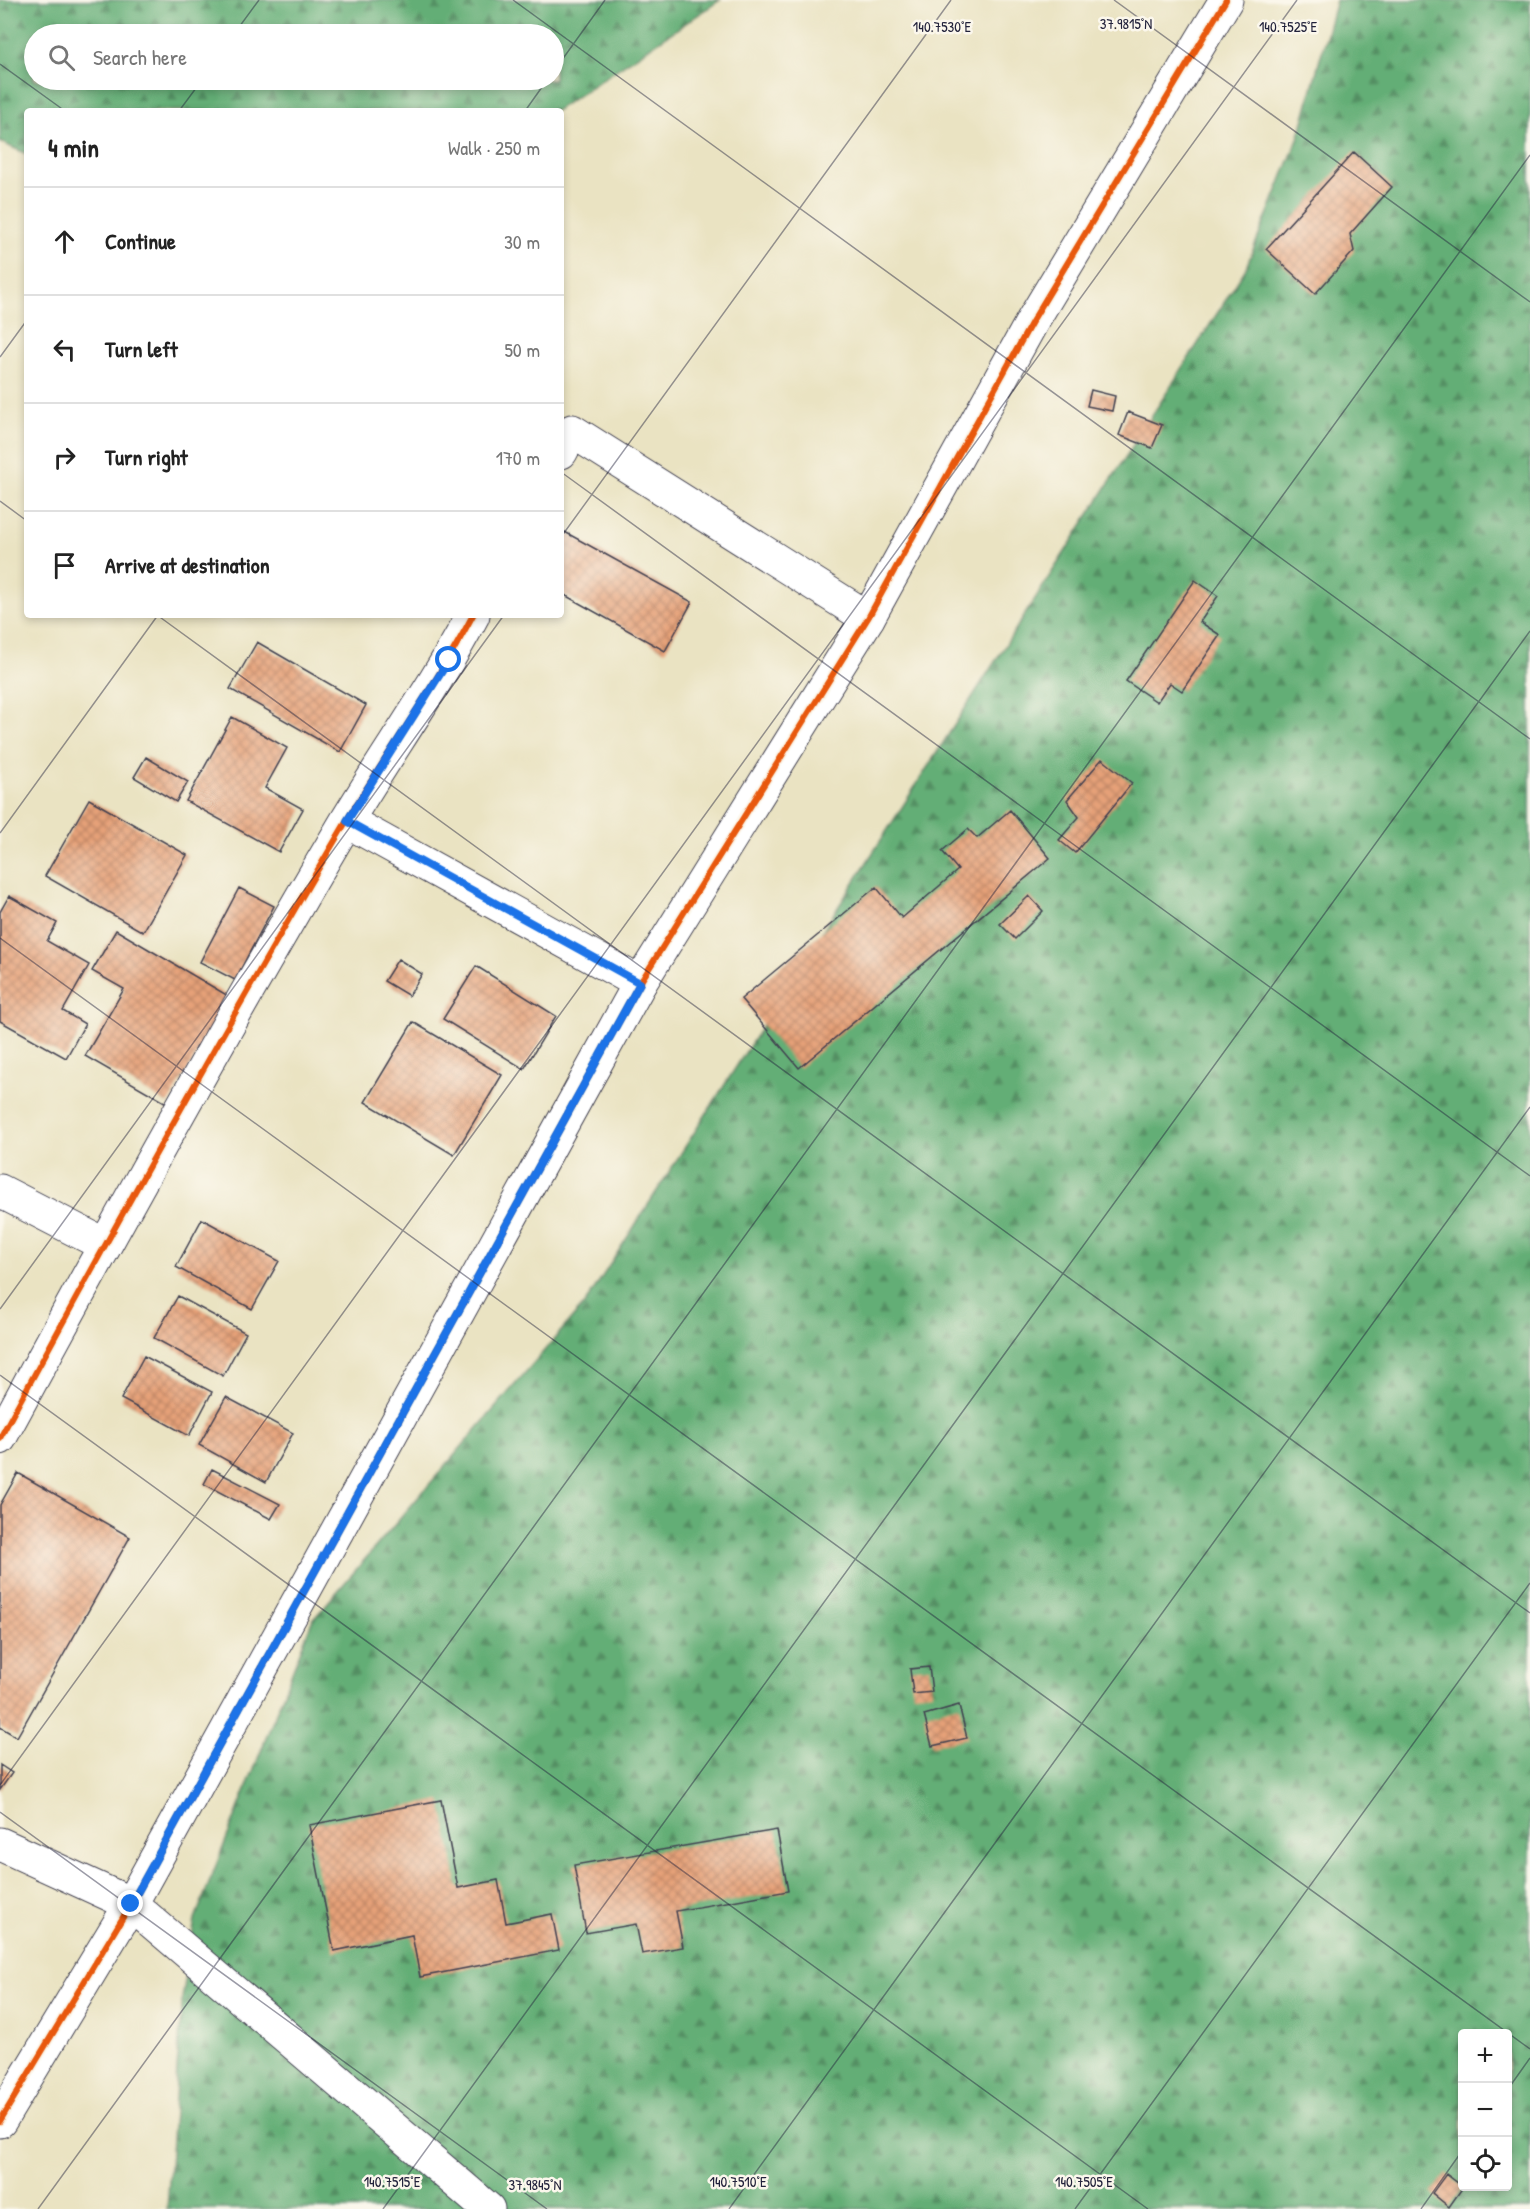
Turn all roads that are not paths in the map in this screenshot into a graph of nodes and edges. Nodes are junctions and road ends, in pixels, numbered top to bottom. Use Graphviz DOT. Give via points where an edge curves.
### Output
graph roads {
  1 [pos="1226,0"];
  2 [pos="564,446"];
  3 [pos="471,618"];
  4 [pos="868,618"];
  5 [pos="347,821"];
  6 [pos="640,983"];
  7 [pos="0,1191"];
  8 [pos="105,1245"];
  9 [pos="0,1438"];
  10 [pos="0,1844"];
  11 [pos="131,1904"];
  12 [pos="0,2121"];
  13 [pos="488,2209"];
  1 -- 4 [label="street" via="1034,320"];
  2 -- 4 [label="street" via="572,431"];
  3 -- 5 [label="street"];
  4 -- 6 [label="street"];
  5 -- 6 [label="street"];
  5 -- 8 [label="street"];
  6 -- 11 [label="street"];
  7 -- 8 [label="street"];
  8 -- 9 [label="street"];
  10 -- 11 [label="street"];
  11 -- 12 [label="street"];
  11 -- 13 [label="street"];
}
